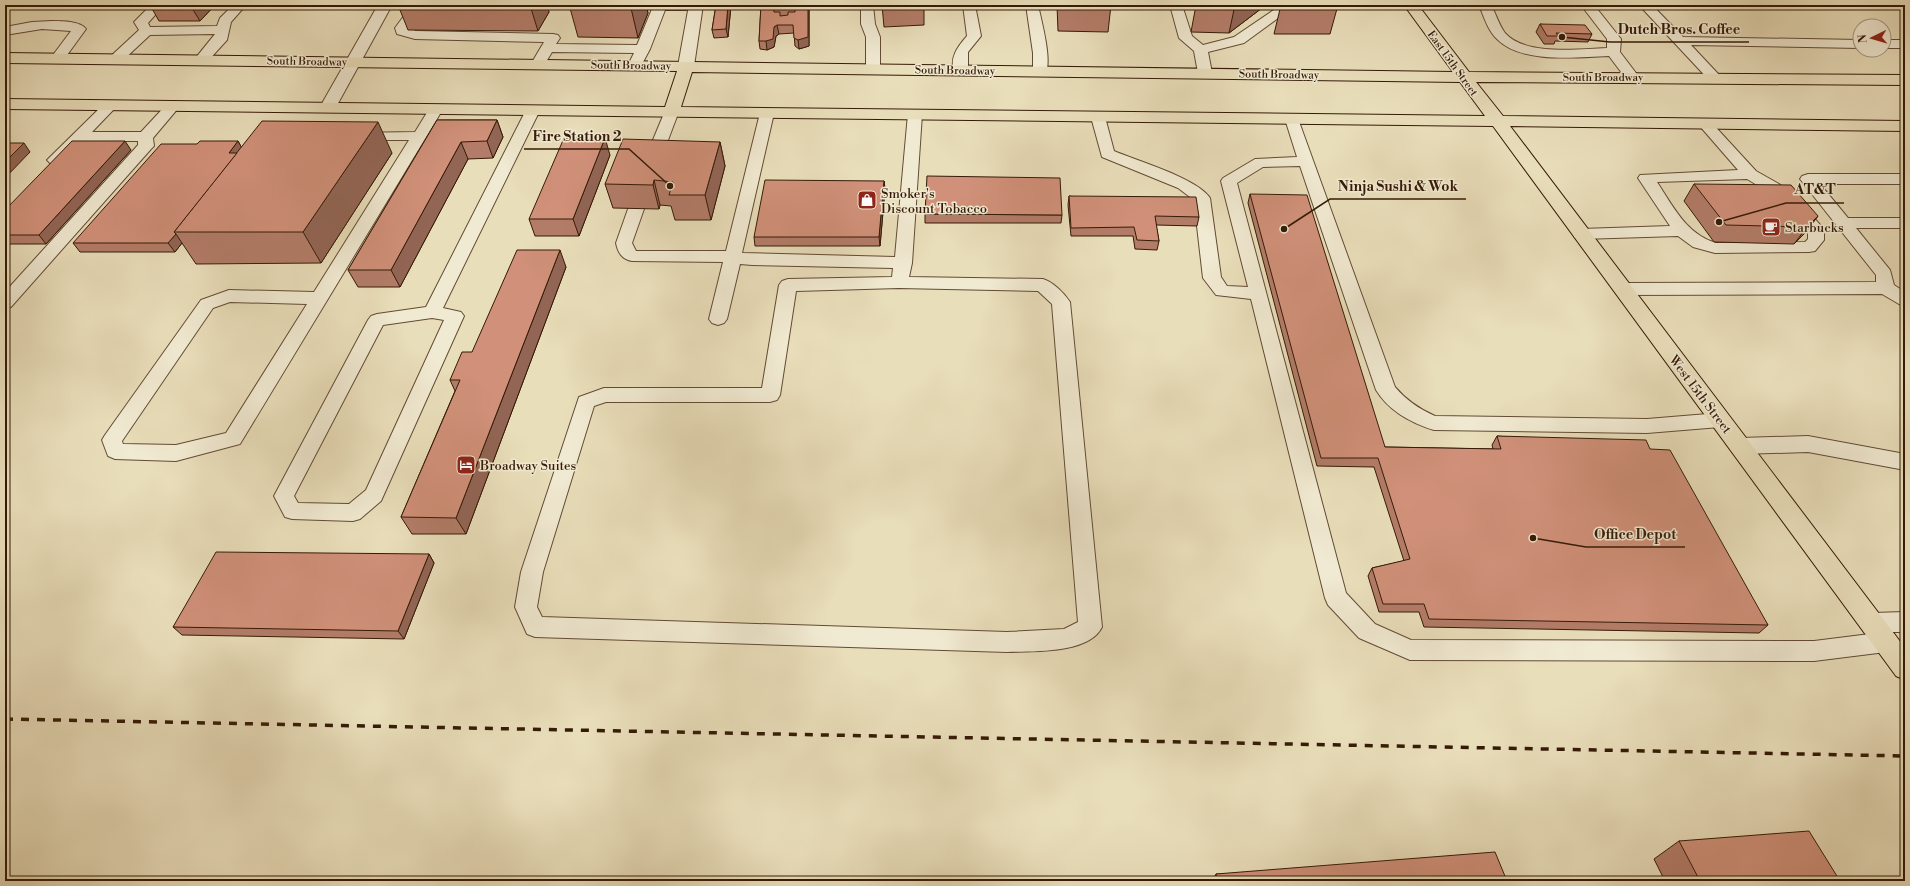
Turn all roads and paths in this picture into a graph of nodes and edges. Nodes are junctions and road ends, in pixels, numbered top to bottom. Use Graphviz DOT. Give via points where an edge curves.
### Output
graph roads {
  1 [pos="158,5"];
  2 [pos="240,5"];
  3 [pos="385,5"];
  4 [pos="418,5"];
  5 [pos="595,5"];
  6 [pos="867,5"];
  7 [pos="969,5"];
  8 [pos="1032,5"];
  9 [pos="1176,5"];
  10 [pos="1290,5"];
  11 [pos="1411,5"];
  12 [pos="1485,5"];
  13 [pos="1587,5"];
  14 [pos="1645,5"];
  15 [pos="660,6"];
  16 [pos="696,6"];
  17 [pos="222,30"];
  18 [pos="5,31"];
  19 [pos="146,31"];
  20 [pos="1679,41"];
  21 [pos="1852,44"];
  22 [pos="1892,44"];
  23 [pos="1905,44"];
  24 [pos="547,48"];
  25 [pos="643,49"];
  26 [pos="1201,50"];
  27 [pos="1613,52"];
  28 [pos="5,58"];
  29 [pos="57,59"];
  30 [pos="116,59"];
  31 [pos="201,60"];
  32 [pos="353,62"];
  33 [pos="538,64"];
  34 [pos="636,65"];
  35 [pos="686,66"];
  36 [pos="873,68"];
  37 [pos="961,70"];
  38 [pos="1040,71"];
  39 [pos="1205,73"];
  40 [pos="1463,77"];
  41 [pos="1632,77"];
  42 [pos="1715,78"];
  43 [pos="1905,80"];
  44 [pos="5,104"];
  45 [pos="111,105"];
  46 [pos="173,106"];
  47 [pos="328,107"];
  48 [pos="436,108"];
  49 [pos="533,110"];
  50 [pos="672,111"];
  51 [pos="767,113"];
  52 [pos="915,114"];
  53 [pos="1098,116"];
  54 [pos="1292,119"];
  55 [pos="1496,122"];
  56 [pos="1705,124"];
  57 [pos="1905,126"];
  58 [pos="79,136"];
  59 [pos="339,136"];
  60 [pos="418,136"];
  61 [pos="145,137"];
  62 [pos="1306,161"];
  63 [pos="651,164"];
  64 [pos="45,170"];
  65 [pos="1750,174"];
  66 [pos="1905,179"];
  67 [pos="636,209"];
  68 [pos="1843,223"];
  69 [pos="1905,223"];
  70 [pos="1682,231"];
  71 [pos="1581,234"];
  72 [pos="733,257"];
  73 [pos="903,263"];
  74 [pos="899,282"];
  75 [pos="1623,288"];
  76 [pos="1886,288"];
  77 [pos="1258,294"];
  78 [pos="320,298"];
  79 [pos="1905,300"];
  80 [pos="5,303"];
  81 [pos="432,312"];
  82 [pos="718,319"];
  83 [pos="1720,420"];
  84 [pos="1740,446"];
  85 [pos="1905,462"];
  86 [pos="1905,622"];
  87 [pos="1872,623"];
  88 [pos="1886,642"];
  89 [pos="1905,668"];
  1 -- 19 [label="lane" via="141,22"];
  2 -- 17 [label="lane" via="225,21"];
  3 -- 32 [label="street"];
  4 -- 24 [label="lane" via="402,31 415,35 553,38"];
  5 -- 15 [label="lane"];
  6 -- 36 [label="lane" via="868,24 873,37"];
  7 -- 37 [label="lane" via="974,36 961,52"];
  8 -- 38 [label="lane" via="1040,53"];
  9 -- 26 [label="lane" via="1186,38"];
  10 -- 26 [label="lane" via="1239,40"];
  11 -- 40 [label="main road, East 15th Street"];
  12 -- 27 [label="lane" via="1502,37 1512,46 1529,51"];
  13 -- 27 [label="lane" via="1614,40"];
  14 -- 20 [label="lane"];
  15 -- 16 [label="lane"];
  15 -- 25 [label="lane"];
  16 -- 35 [label="street"];
  17 -- 19 [label="lane"];
  17 -- 31 [label="lane" via="222,37"];
  18 -- 29 [label="lane" via="22,26 71,26 79,29"];
  19 -- 30 [label="lane"];
  20 -- 21 [label="lane"];
  20 -- 42 [label="lane"];
  22 -- 23 [label="lane"];
  24 -- 25 [label="lane"];
  24 -- 33 [label="lane"];
  25 -- 34 [label="lane"];
  26 -- 39 [label="lane"];
  27 -- 41 [label="lane"];
  28 -- 29 [label="main road, South Broadway"];
  29 -- 30 [label="main road, South Broadway"];
  30 -- 31 [label="main road, South Broadway"];
  31 -- 32 [label="main road, South Broadway"];
  32 -- 33 [label="main road, South Broadway"];
  32 -- 47 [label="street"];
  33 -- 34 [label="main road, South Broadway"];
  34 -- 35 [label="main road, South Broadway"];
  35 -- 36 [label="main road, South Broadway"];
  35 -- 50 [label="main road"];
  36 -- 37 [label="main road, South Broadway"];
  37 -- 38 [label="main road, South Broadway"];
  38 -- 39 [label="main road, South Broadway"];
  39 -- 40 [label="main road, South Broadway"];
  40 -- 41 [label="main road, South Broadway"];
  40 -- 55 [label="main road, East 15th Street"];
  41 -- 42 [label="main road, South Broadway"];
  42 -- 43 [label="main road, South Broadway"];
  44 -- 45 [label="main road"];
  45 -- 46 [label="main road"];
  45 -- 58 [label="lane"];
  46 -- 47 [label="main road"];
  46 -- 61 [label="lane"];
  47 -- 48 [label="main road"];
  48 -- 49 [label="main road"];
  48 -- 60 [label="lane"];
  49 -- 50 [label="main road"];
  49 -- 81 [label="lane"];
  50 -- 51 [label="main road"];
  50 -- 63 [label="lane"];
  51 -- 52 [label="main road"];
  51 -- 72 [label="lane"];
  52 -- 53 [label="main road"];
  52 -- 73 [label="lane"];
  53 -- 54 [label="main road"];
  53 -- 77 [label="lane" via="1107,154 1184,185 1202,198 1212,278 1222,291"];
  54 -- 55 [label="main road"];
  54 -- 62 [label="lane"];
  55 -- 56 [label="main road"];
  55 -- 71 [label="main road, West 15th Street"];
  56 -- 57 [label="main road"];
  56 -- 65 [label="lane"];
  58 -- 61 [label="lane"];
  58 -- 64 [label="lane"];
  59 -- 60 [label="lane"];
  60 -- 78 [label="lane"];
  61 -- 80 [label="lane" via="146,146"];
  62 -- 77 [label="lane" via="1260,162 1229,181"];
  62 -- 83 [label="lane" via="1386,390 1397,404 1413,415 1434,423 1648,426"];
  65 -- 70 [label="lane" via="1646,178"];
  65 -- 70 [label="lane" via="1773,187 1793,204 1816,231 1816,240 1809,247 1715,248 1699,243"];
  66 -- 68 [label="lane" via="1808,179"];
  67 -- 72 [label="lane" via="624,243 626,251 632,256"];
  68 -- 69 [label="lane"];
  68 -- 76 [label="lane" via="1884,274"];
  70 -- 71 [label="lane"];
  71 -- 75 [label="main road, West 15th Street"];
  72 -- 73 [label="lane" via="752,260"];
  72 -- 82 [label="lane"];
  73 -- 74 [label="lane"];
  74 -- 74 [label="lane" via="788,285 770,395 604,395 586,402 532,572 526,607 536,627 1007,642 1067,639 1090,628 1061,302 1043,285"];
  75 -- 76 [label="lane"];
  75 -- 83 [label="main road, West 15th Street"];
  76 -- 79 [label="lane"];
  77 -- 88 [label="lane" via="1336,598 1367,631 1410,650 1814,651"];
  78 -- 78 [label="lane" via="233,439 176,453 115,451 112,440 207,304 229,296"];
  81 -- 81 [label="lane" via="455,316 374,495 353,513 292,511 284,496 377,320"];
  83 -- 84 [label="main road, West 15th Street"];
  84 -- 85 [label="lane" via="1808,444"];
  84 -- 87 [label="main road, West 15th Street"];
  86 -- 87 [label="lane"];
  87 -- 88 [label="main road, West 15th Street"];
  88 -- 89 [label="main road, West 15th Street"];
}
